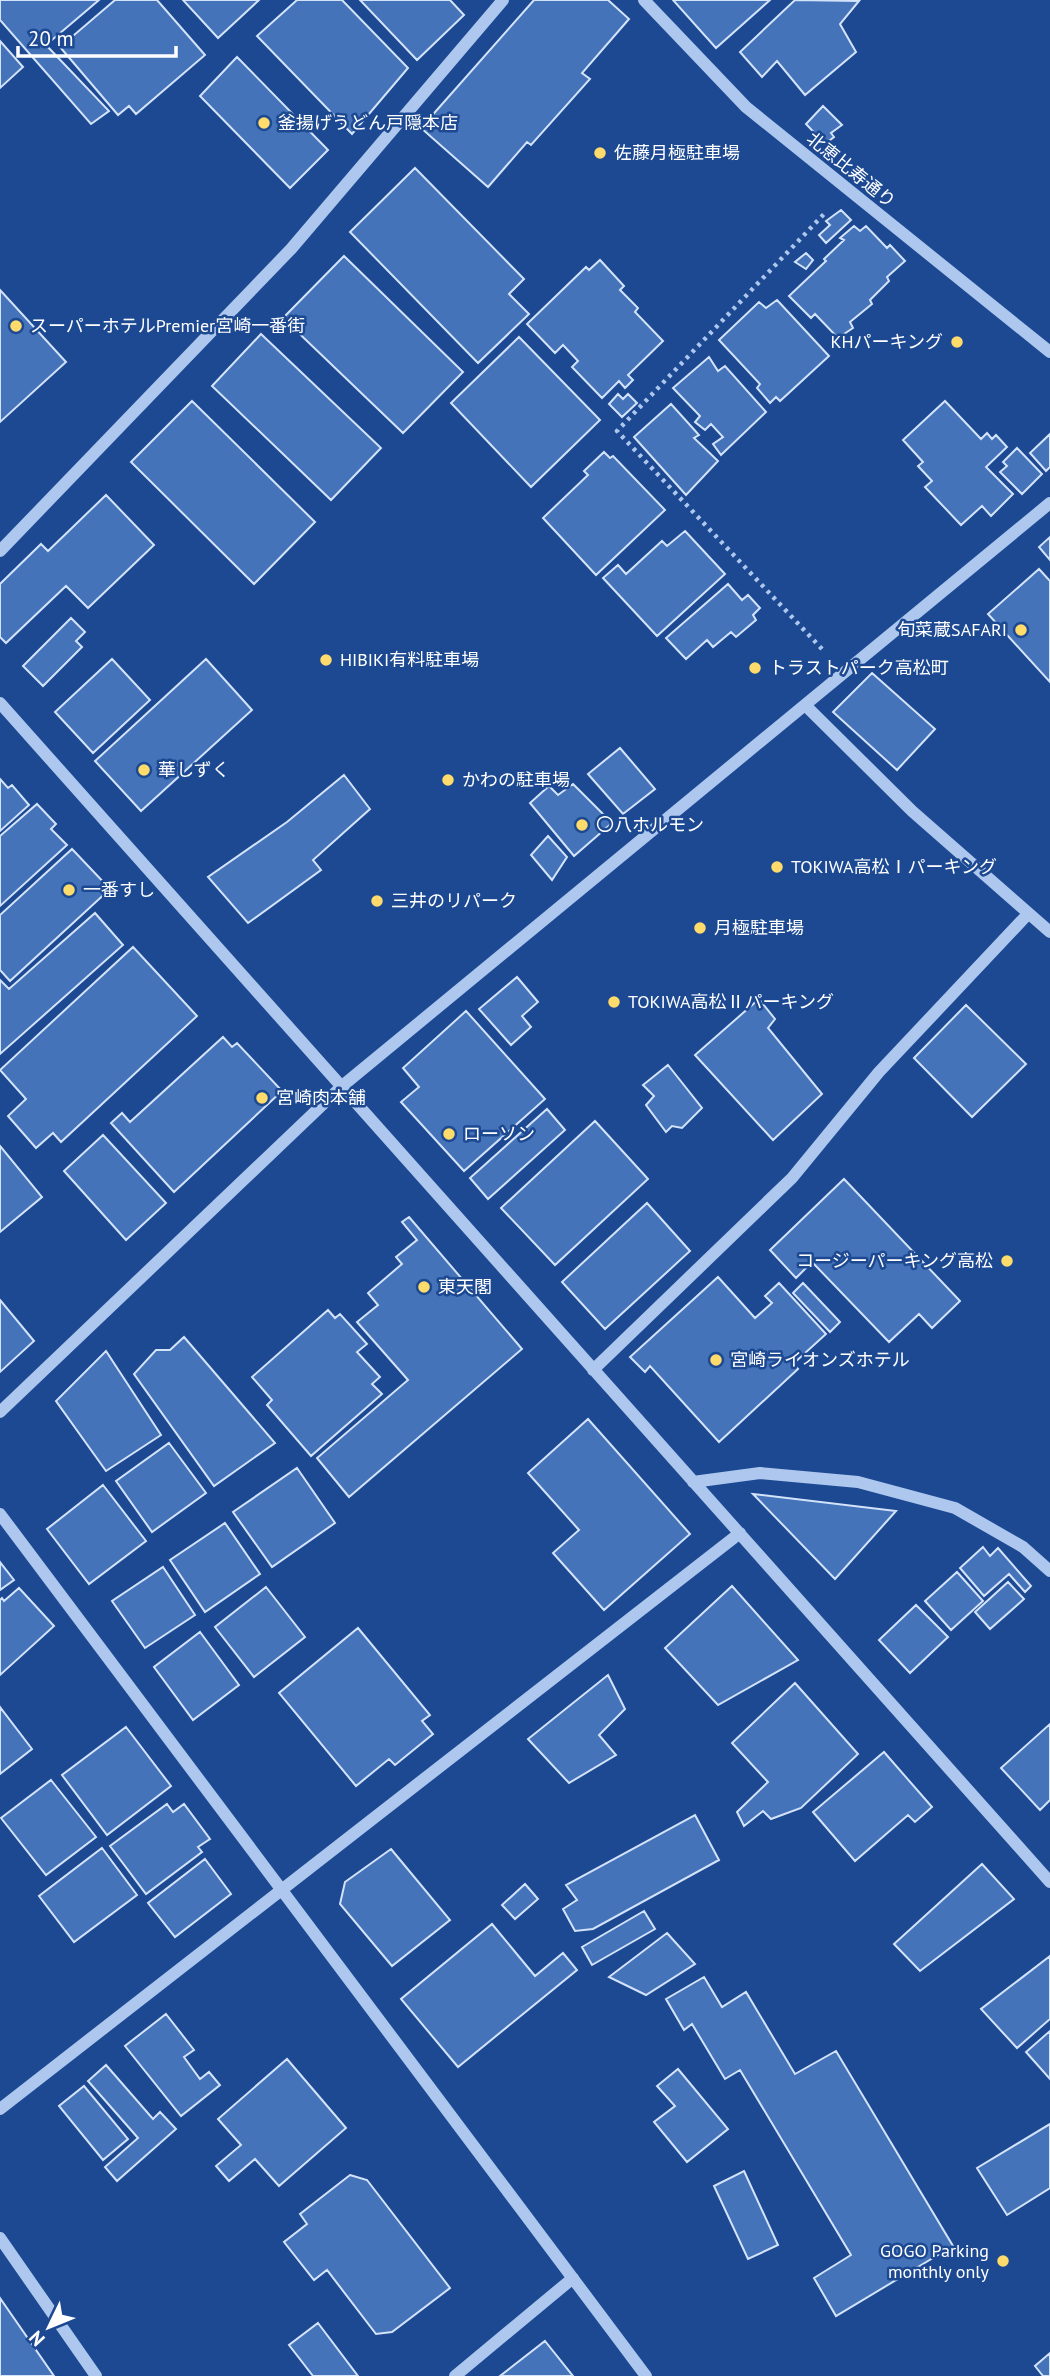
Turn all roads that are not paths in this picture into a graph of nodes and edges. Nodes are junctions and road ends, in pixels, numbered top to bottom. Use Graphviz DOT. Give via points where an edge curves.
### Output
graph roads {
  1 [pos="503,0"];
  2 [pos="644,0"];
  3 [pos="1050,352"];
  4 [pos="1050,503"];
  5 [pos="0,551"];
  6 [pos="0,703"];
  7 [pos="805,705"];
  8 [pos="1028,914"];
  9 [pos="1050,932"];
  10 [pos="341,1087"];
  11 [pos="593,1370"];
  12 [pos="0,1412"];
  13 [pos="693,1482"];
  14 [pos="0,1514"];
  15 [pos="740,1533"];
  16 [pos="1050,1571"];
  17 [pos="1050,1882"];
  18 [pos="283,1889"];
  19 [pos="0,2109"];
  20 [pos="0,2238"];
  21 [pos="573,2278"];
  22 [pos="96,2376"];
  23 [pos="455,2376"];
  24 [pos="646,2376"];
  1 -- 5 [label="street" via="291,249"];
  2 -- 3 [label="street, 北恵比寿通り" via="746,107"];
  4 -- 7 [label="street"];
  6 -- 10 [label="street"];
  7 -- 8 [label="street" via="912,811"];
  7 -- 10 [label="street"];
  8 -- 9 [label="street"];
  8 -- 11 [label="street" via="879,1072 792,1178"];
  10 -- 11 [label="street"];
  10 -- 12 [label="street"];
  11 -- 13 [label="street"];
  13 -- 15 [label="street"];
  13 -- 16 [label="street" via="760,1473 858,1482 955,1508 1023,1547"];
  14 -- 18 [label="street"];
  15 -- 17 [label="street"];
  15 -- 18 [label="street"];
  18 -- 19 [label="street"];
  18 -- 21 [label="street"];
  20 -- 22 [label="street"];
  21 -- 23 [label="street"];
  21 -- 24 [label="street"];
}
